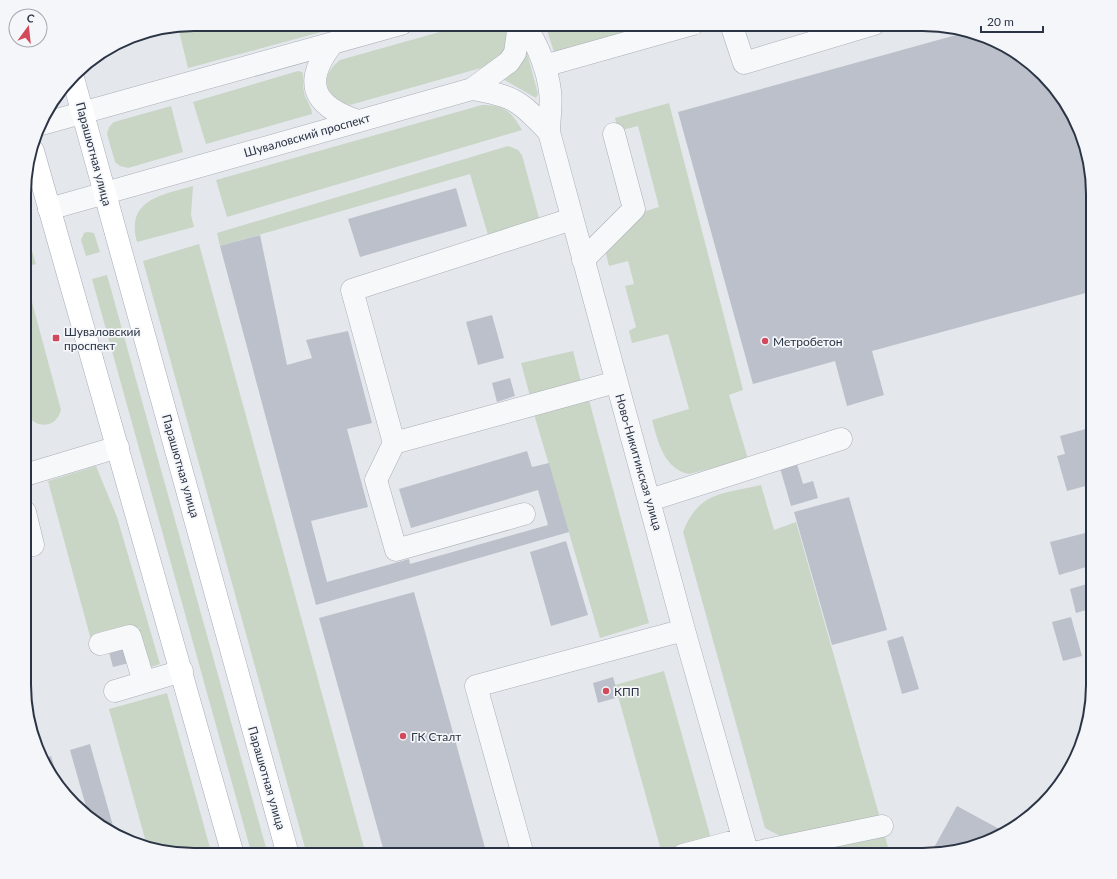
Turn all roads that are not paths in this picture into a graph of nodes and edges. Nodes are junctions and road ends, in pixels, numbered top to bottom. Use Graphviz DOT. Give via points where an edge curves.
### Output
graph roads {
  1 [pos="378,31"];
  2 [pos="518,31"];
  3 [pos="529,31"];
  4 [pos="668,31"];
  5 [pos="733,31"];
  6 [pos="851,31"];
  7 [pos="332,44"];
  8 [pos="544,66"];
  9 [pos="75,84"];
  10 [pos="472,89"];
  11 [pos="82,112"];
  12 [pos="358,121"];
  13 [pos="48,122"];
  14 [pos="548,132"];
  15 [pos="614,134"];
  16 [pos="35,159"];
  17 [pos="104,192"];
  18 [pos="49,209"];
  19 [pos="572,218"];
  20 [pos="583,260"];
  21 [pos="616,382"];
  22 [pos="841,439"];
  23 [pos="394,443"];
  24 [pos="118,446"];
  25 [pos="31,473"];
  26 [pos="650,500"];
  27 [pos="524,514"];
  28 [pos="31,536"];
  29 [pos="31,544"];
  30 [pos="684,630"];
  31 [pos="100,644"];
  32 [pos="182,671"];
  33 [pos="144,682"];
  34 [pos="115,691"];
  35 [pos="882,826"];
  36 [pos="231,848"];
  37 [pos="286,848"];
  38 [pos="521,848"];
  39 [pos="746,848"];
  40 [pos="752,848"];
  1 -- 7 [label="street"];
  2 -- 10 [label="street, Шуваловский проспект" via="515,53 509,62"];
  3 -- 8 [label="street"];
  4 -- 8 [label="street"];
  5 -- 6 [label="street" via="744,63"];
  7 -- 11 [label="street"];
  7 -- 12 [label="street" via="318,65 315,77 316,90 331,110"];
  8 -- 14 [label="street, Ново-Никитинская улица" via="550,92"];
  9 -- 11 [label="main road, Парашютная улица"];
  10 -- 12 [label="street, Шуваловский проспект"];
  10 -- 14 [label="street, Шуваловский проспект" via="509,97 526,108"];
  11 -- 13 [label="street"];
  11 -- 17 [label="main road, Парашютная улица"];
  12 -- 17 [label="street, Шуваловский проспект"];
  14 -- 19 [label="street, Ново-Никитинская улица"];
  15 -- 20 [label="street" via="634,209"];
  16 -- 18 [label="main road"];
  17 -- 18 [label="street, Шуваловский проспект"];
  17 -- 37 [label="main road, Парашютная улица"];
  18 -- 24 [label="main road"];
  19 -- 20 [label="street, Ново-Никитинская улица"];
  19 -- 23 [label="street" via="352,290"];
  20 -- 21 [label="street, Ново-Никитинская улица"];
  21 -- 23 [label="street"];
  21 -- 26 [label="street, Ново-Никитинская улица"];
  22 -- 26 [label="street"];
  23 -- 27 [label="street" via="376,480 396,550"];
  24 -- 25 [label="street"];
  24 -- 32 [label="main road"];
  26 -- 30 [label="street, Ново-Никитинская улица"];
  28 -- 29 [label="street"];
  30 -- 38 [label="street" via="476,686"];
  30 -- 39 [label="street, Ново-Никитинская улица"];
  31 -- 33 [label="street" via="130,636"];
  32 -- 33 [label="street"];
  32 -- 36 [label="main road"];
  33 -- 34 [label="street"];
  35 -- 40 [label="street"];
}
